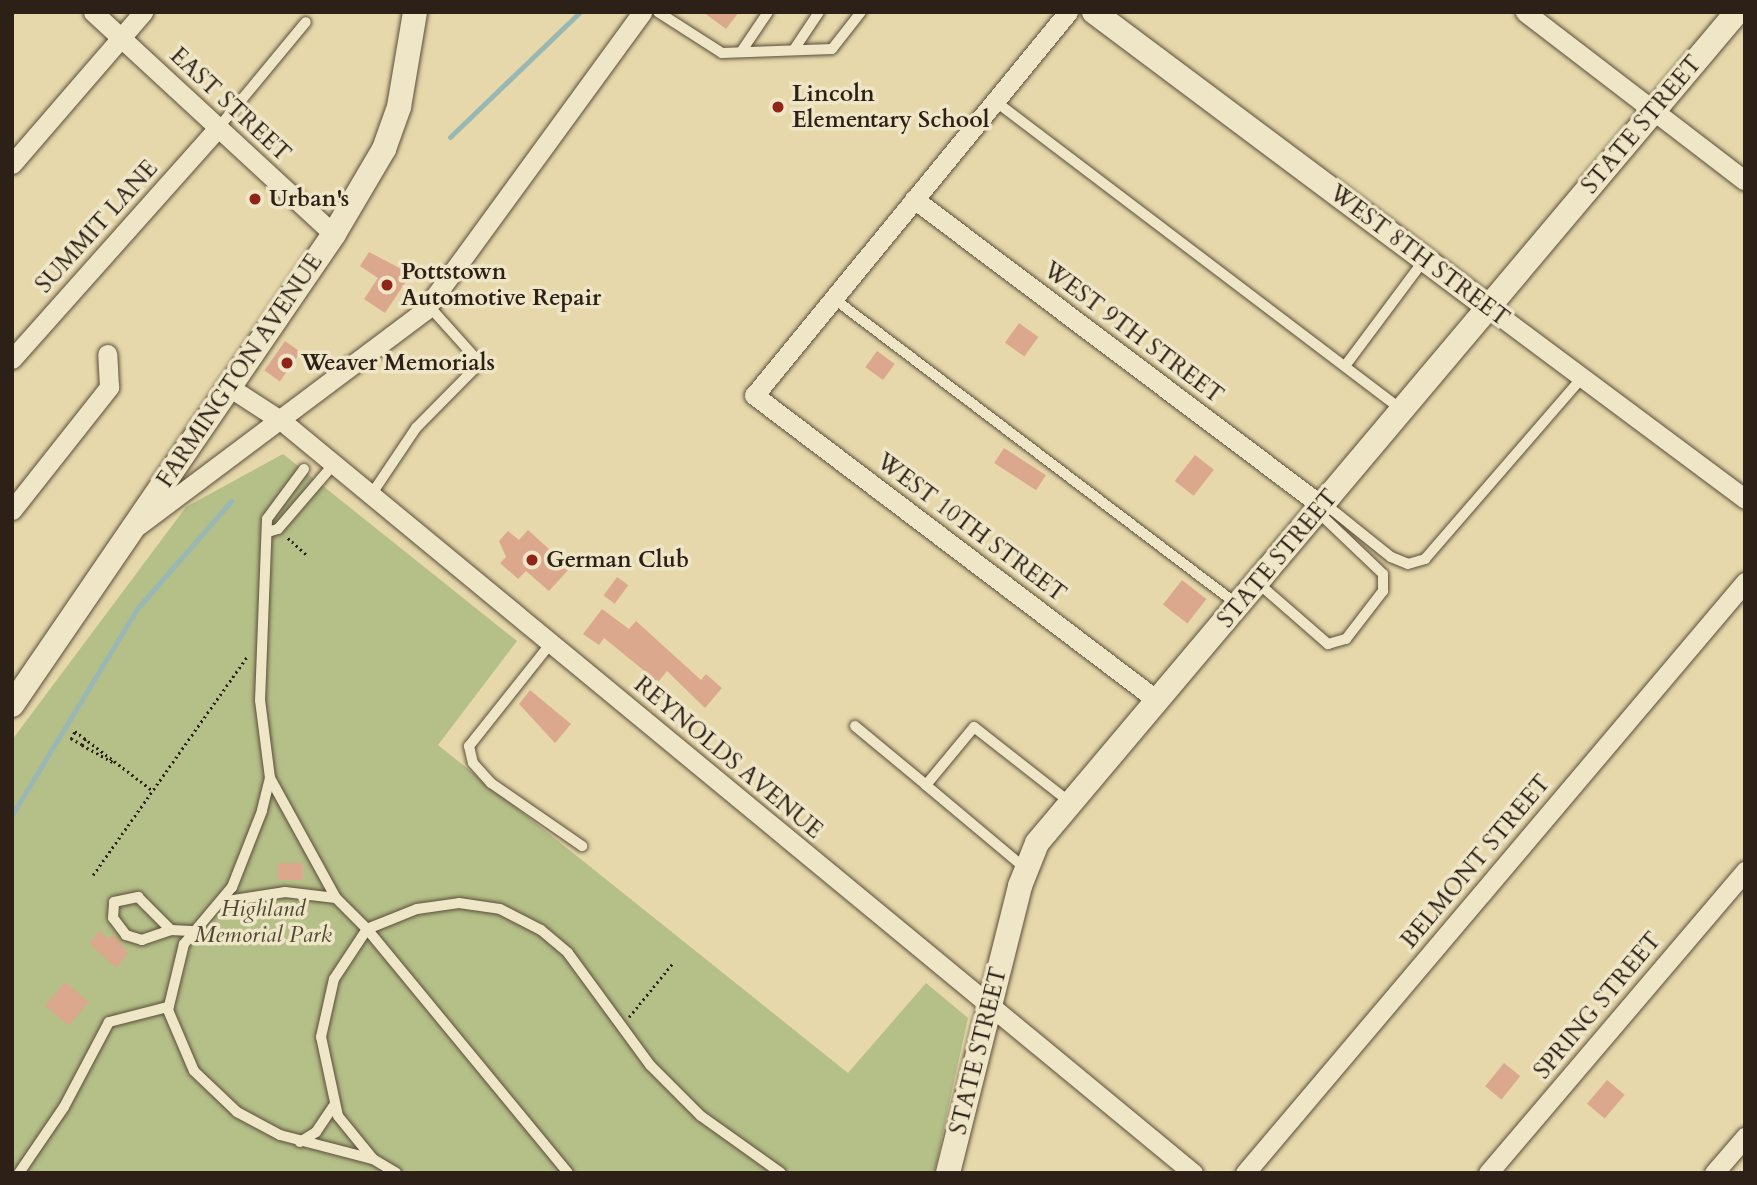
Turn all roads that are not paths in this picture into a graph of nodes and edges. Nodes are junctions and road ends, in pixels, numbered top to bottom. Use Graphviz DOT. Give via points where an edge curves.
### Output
graph roads {
  1 [pos="93,12"];
  2 [pos="143,12"];
  3 [pos="415,12"];
  4 [pos="642,12"];
  5 [pos="657,12"];
  6 [pos="768,12"];
  7 [pos="819,12"];
  8 [pos="861,12"];
  9 [pos="1068,12"];
  10 [pos="1094,12"];
  11 [pos="1525,12"];
  12 [pos="1738,15"];
  13 [pos="306,22"];
  14 [pos="121,37"];
  15 [pos="795,48"];
  16 [pos="741,52"];
  17 [pos="995,101"];
  18 [pos="1654,109"];
  19 [pos="219,128"];
  20 [pos="12,164"];
  21 [pos="1745,181"];
  22 [pos="915,199"];
  23 [pos="334,233"];
  24 [pos="1424,260"];
  25 [pos="833,298"];
  26 [pos="428,305"];
  27 [pos="1489,308"];
  28 [pos="107,354"];
  29 [pos="12,359"];
  30 [pos="1345,366"];
  31 [pos="1582,378"];
  32 [pos="229,387"];
  33 [pos="1403,411"];
  34 [pos="279,419"];
  35 [pos="334,464"];
  36 [pos="304,469"];
  37 [pos="371,495"];
  38 [pos="1745,499"];
  39 [pos="1322,507"];
  40 [pos="12,510"];
  41 [pos="273,530"];
  42 [pos="130,532"];
  43 [pos="1258,582"];
  44 [pos="1745,582"];
  45 [pos="1238,606"];
  46 [pos="551,643"];
  47 [pos="1158,701"];
  48 [pos="12,705"];
  49 [pos="855,726"];
  50 [pos="270,778"];
  51 [pos="926,785"];
  52 [pos="1072,803"];
  53 [pos="582,846"];
  54 [pos="1027,870"];
  55 [pos="1745,870"];
  56 [pos="336,898"];
  57 [pos="221,902"];
  58 [pos="367,929"];
  59 [pos="171,930"];
  60 [pos="191,931"];
  61 [pos="168,1007"];
  62 [pos="992,1007"];
  63 [pos="334,1105"];
  64 [pos="1745,1137"];
  65 [pos="300,1142"];
  66 [pos="373,1159"];
  67 [pos="767,1170"];
  68 [pos="19,1173"];
  69 [pos="396,1173"];
  70 [pos="568,1173"];
  71 [pos="781,1173"];
  72 [pos="947,1173"];
  73 [pos="1192,1173"];
  74 [pos="1245,1173"];
  75 [pos="1488,1173"];
  76 [pos="1714,1173"];
  1 -- 14 [label="street, EAST STREET"];
  2 -- 14 [label="street"];
  3 -- 23 [label="street, FARMINGTON AVENUE" via="399,107 384,149"];
  4 -- 26 [label="street"];
  5 -- 16 [label="lane" via="722,53"];
  6 -- 16 [label="lane"];
  7 -- 15 [label="lane"];
  8 -- 15 [label="lane" via="832,49"];
  9 -- 17 [label="street"];
  10 -- 24 [label="street, WEST 8TH STREET"];
  11 -- 18 [label="street"];
  12 -- 18 [label="street, STATE STREET"];
  13 -- 19 [label="lane"];
  14 -- 19 [label="street, EAST STREET"];
  14 -- 20 [label="street"];
  15 -- 16 [label="lane"];
  17 -- 22 [label="street"];
  17 -- 30 [label="lane"];
  18 -- 21 [label="street"];
  18 -- 27 [label="street, STATE STREET"];
  19 -- 23 [label="street, EAST STREET"];
  19 -- 29 [label="street, SUMMIT LANE"];
  22 -- 25 [label="street"];
  22 -- 39 [label="street, WEST 9TH STREET"];
  23 -- 32 [label="street, FARMINGTON AVENUE"];
  24 -- 27 [label="street, WEST 8TH STREET"];
  24 -- 30 [label="lane"];
  25 -- 45 [label="lane"];
  25 -- 47 [label="street, WEST 10TH STREET" via="754,395"];
  26 -- 34 [label="street"];
  26 -- 37 [label="lane" via="480,363 416,428"];
  27 -- 31 [label="street, WEST 8TH STREET"];
  27 -- 33 [label="street, STATE STREET"];
  28 -- 40 [label="street" via="109,387"];
  30 -- 33 [label="lane"];
  31 -- 38 [label="street, WEST 8TH STREET"];
  31 -- 39 [label="lane" via="1424,559 1408,564 1391,557"];
  32 -- 34 [label="street, REYNOLDS AVENUE"];
  32 -- 42 [label="street, FARMINGTON AVENUE"];
  33 -- 39 [label="street, STATE STREET"];
  34 -- 35 [label="street, REYNOLDS AVENUE"];
  34 -- 42 [label="street"];
  35 -- 37 [label="street, REYNOLDS AVENUE"];
  35 -- 41 [label="lane"];
  36 -- 41 [label="lane" via="273,507"];
  37 -- 46 [label="street, REYNOLDS AVENUE"];
  39 -- 43 [label="street, STATE STREET"];
  39 -- 43 [label="lane" via="1383,574 1383,591 1346,639 1328,644"];
  41 -- 50 [label="lane" via="261,634 260,716"];
  42 -- 48 [label="street, FARMINGTON AVENUE"];
  43 -- 45 [label="street, STATE STREET"];
  44 -- 74 [label="street, BELMONT STREET"];
  45 -- 47 [label="street, STATE STREET"];
  46 -- 53 [label="lane" via="469,746 473,763 491,783"];
  46 -- 62 [label="street, REYNOLDS AVENUE"];
  47 -- 52 [label="street, STATE STREET"];
  49 -- 51 [label="lane"];
  50 -- 56 [label="lane"];
  50 -- 57 [label="lane" via="247,858"];
  51 -- 52 [label="lane" via="974,727"];
  51 -- 54 [label="lane"];
  52 -- 54 [label="street, STATE STREET" via="1037,843"];
  54 -- 62 [label="street, STATE STREET"];
  55 -- 75 [label="street, SPRING STREET"];
  56 -- 57 [label="lane" via="285,892"];
  56 -- 58 [label="lane"];
  57 -- 60 [label="lane"];
  58 -- 63 [label="lane" via="334,979 322,1023"];
  58 -- 67 [label="lane" via="437,904 500,909 557,941 620,1028 701,1116"];
  58 -- 70 [label="lane"];
  59 -- 59 [label="lane" via="138,897 114,902 113,918 126,935 142,940"];
  59 -- 60 [label="lane"];
  60 -- 61 [label="lane"];
  61 -- 65 [label="lane" via="187,1061 209,1088 257,1125"];
  61 -- 68 [label="lane" via="109,1022 64,1107"];
  62 -- 72 [label="street, STATE STREET"];
  62 -- 73 [label="street, REYNOLDS AVENUE"];
  63 -- 65 [label="lane" via="316,1132"];
  63 -- 66 [label="lane"];
  64 -- 76 [label="street"];
  65 -- 66 [label="lane"];
  66 -- 69 [label="lane"];
  67 -- 71 [label="lane"];
}
